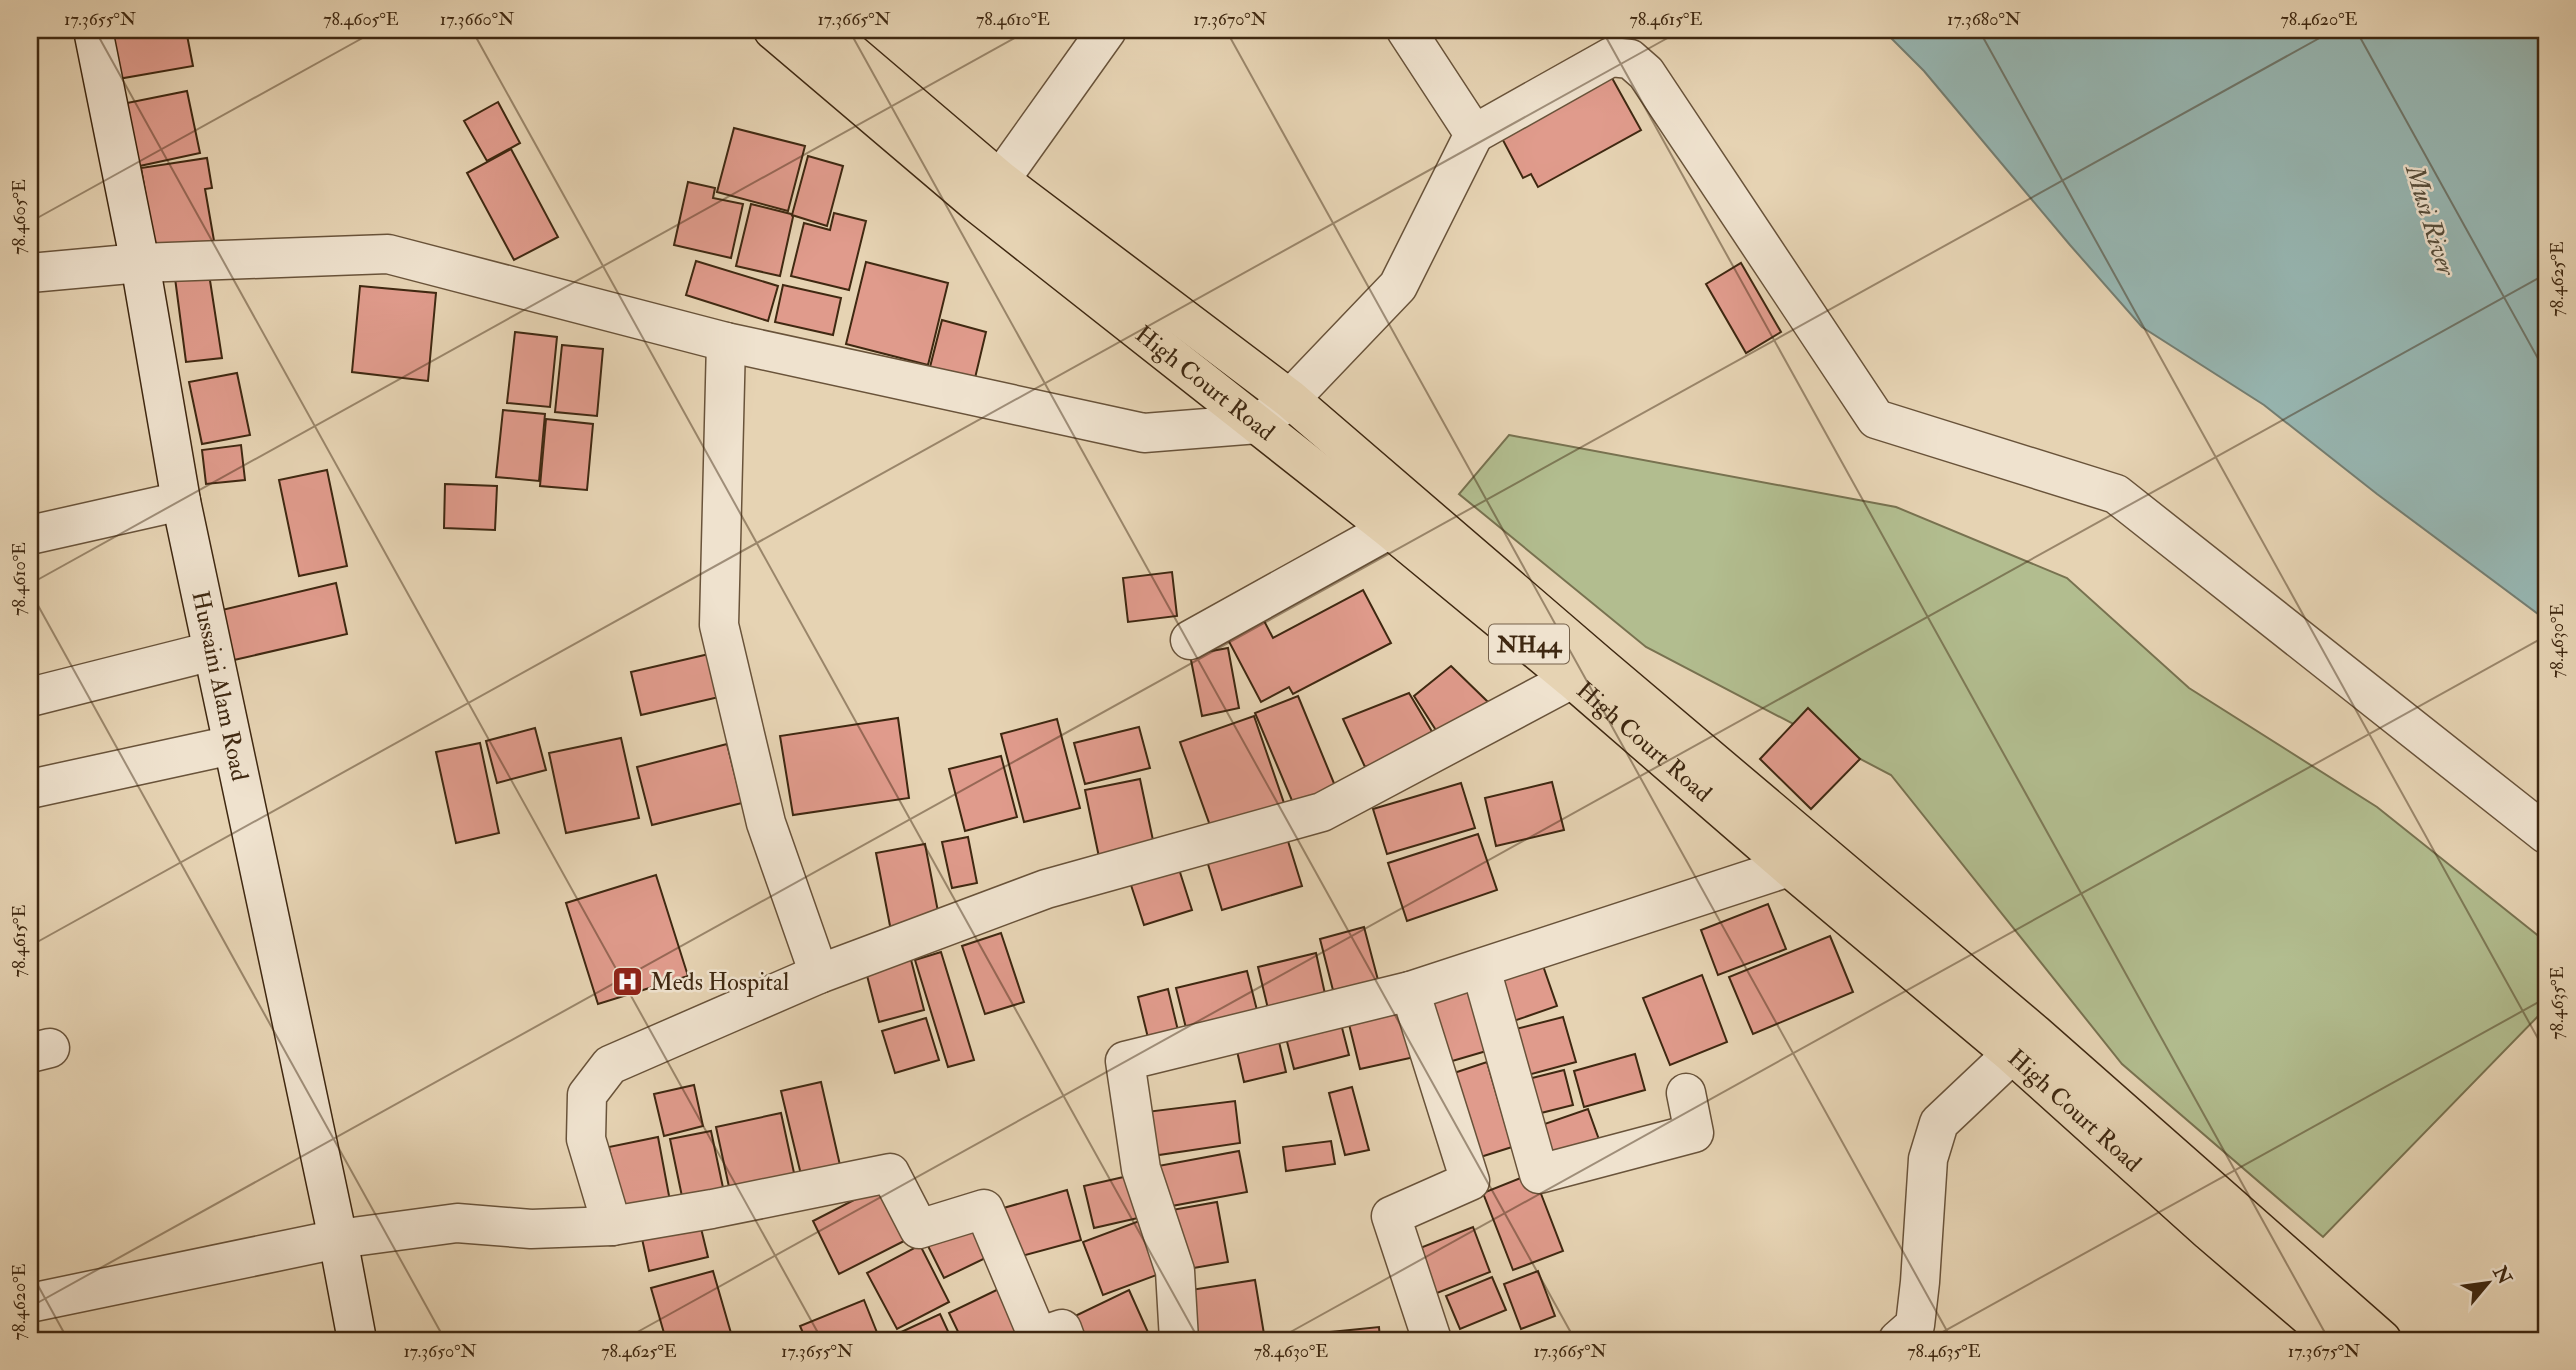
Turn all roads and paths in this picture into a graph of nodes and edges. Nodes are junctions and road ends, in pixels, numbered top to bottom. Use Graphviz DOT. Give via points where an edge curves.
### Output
graph roads {
  1 [pos="93,30"];
  2 [pos="773,30"];
  3 [pos="824,30"];
  4 [pos="1107,30"];
  5 [pos="1406,30"];
  6 [pos="1474,134"];
  7 [pos="1000,180"];
  8 [pos="141,263"];
  9 [pos="30,272"];
  10 [pos="726,342"];
  11 [pos="1290,399"];
  12 [pos="1258,424"];
  13 [pos="181,501"];
  14 [pos="1390,529"];
  15 [pos="30,535"];
  16 [pos="1190,640"];
  17 [pos="212,651"];
  18 [pos="1572,680"];
  19 [pos="30,696"];
  20 [pos="232,745"];
  21 [pos="30,789"];
  22 [pos="2546,834"];
  23 [pos="1789,867"];
  24 [pos="1482,968"];
  25 [pos="819,974"];
  26 [pos="1410,991"];
  27 [pos="2012,1054"];
  28 [pos="1686,1093"];
  29 [pos="612,1226"];
  30 [pos="338,1239"];
  31 [pos="30,1303"];
  32 [pos="2359,1335"];
  33 [pos="357,1340"];
  34 [pos="1066,1340"];
  35 [pos="1179,1340"];
  36 [pos="1432,1340"];
  37 [pos="1898,1340"];
  1 -- 8 [label="street, Hussaini Alam Road"];
  2 -- 12 [label="highway, High Court Road / NH44" via="978,204"];
  3 -- 7 [label="highway, High Court Road / NH44"];
  4 -- 7 [label="street"];
  5 -- 6 [label="street"];
  6 -- 11 [label="street" via="1398,286"];
  6 -- 22 [label="street" via="1611,57 1630,59 1646,73 1876,419 2116,494"];
  7 -- 11 [label="highway, High Court Road / NH44"];
  8 -- 9 [label="street"];
  8 -- 10 [label="street" via="388,254"];
  8 -- 13 [label="street, Hussaini Alam Road"];
  10 -- 12 [label="street" via="1144,433"];
  10 -- 25 [label="street" via="719,625 765,823"];
  11 -- 12 [label="street"];
  11 -- 32 [label="highway, High Court Road / NH44" via="2035,1034"];
  12 -- 14 [label="highway, High Court Road / NH44"];
  13 -- 15 [label="street"];
  13 -- 17 [label="street, Hussaini Alam Road"];
  14 -- 16 [label="street"];
  14 -- 18 [label="highway, High Court Road / NH44"];
  17 -- 19 [label="street"];
  17 -- 20 [label="street, Hussaini Alam Road"];
  18 -- 23 [label="highway, High Court Road / NH44"];
  18 -- 25 [label="street" via="1322,812 1046,889"];
  20 -- 21 [label="street"];
  20 -- 30 [label="street, Hussaini Alam Road"];
  23 -- 24 [label="street"];
  23 -- 27 [label="highway, High Court Road / NH44"];
  24 -- 26 [label="street"];
  24 -- 28 [label="street" via="1539,1174 1694,1133"];
  25 -- 29 [label="street" via="610,1065 587,1095 586,1139"];
  26 -- 35 [label="street" via="1125,1060 1142,1169 1175,1271"];
  26 -- 36 [label="street" via="1470,1181 1391,1216"];
  27 -- 32 [label="highway, High Court Road / NH44" via="2209,1231"];
  27 -- 37 [label="street" via="1939,1123 1928,1159 1915,1325"];
  29 -- 30 [label="street" via="531,1228 457,1223"];
  29 -- 34 [label="street" via="890,1173 919,1229 984,1209 1038,1337 1062,1329"];
  30 -- 31 [label="street"];
  30 -- 33 [label="street, Hussaini Alam Road"];
}
